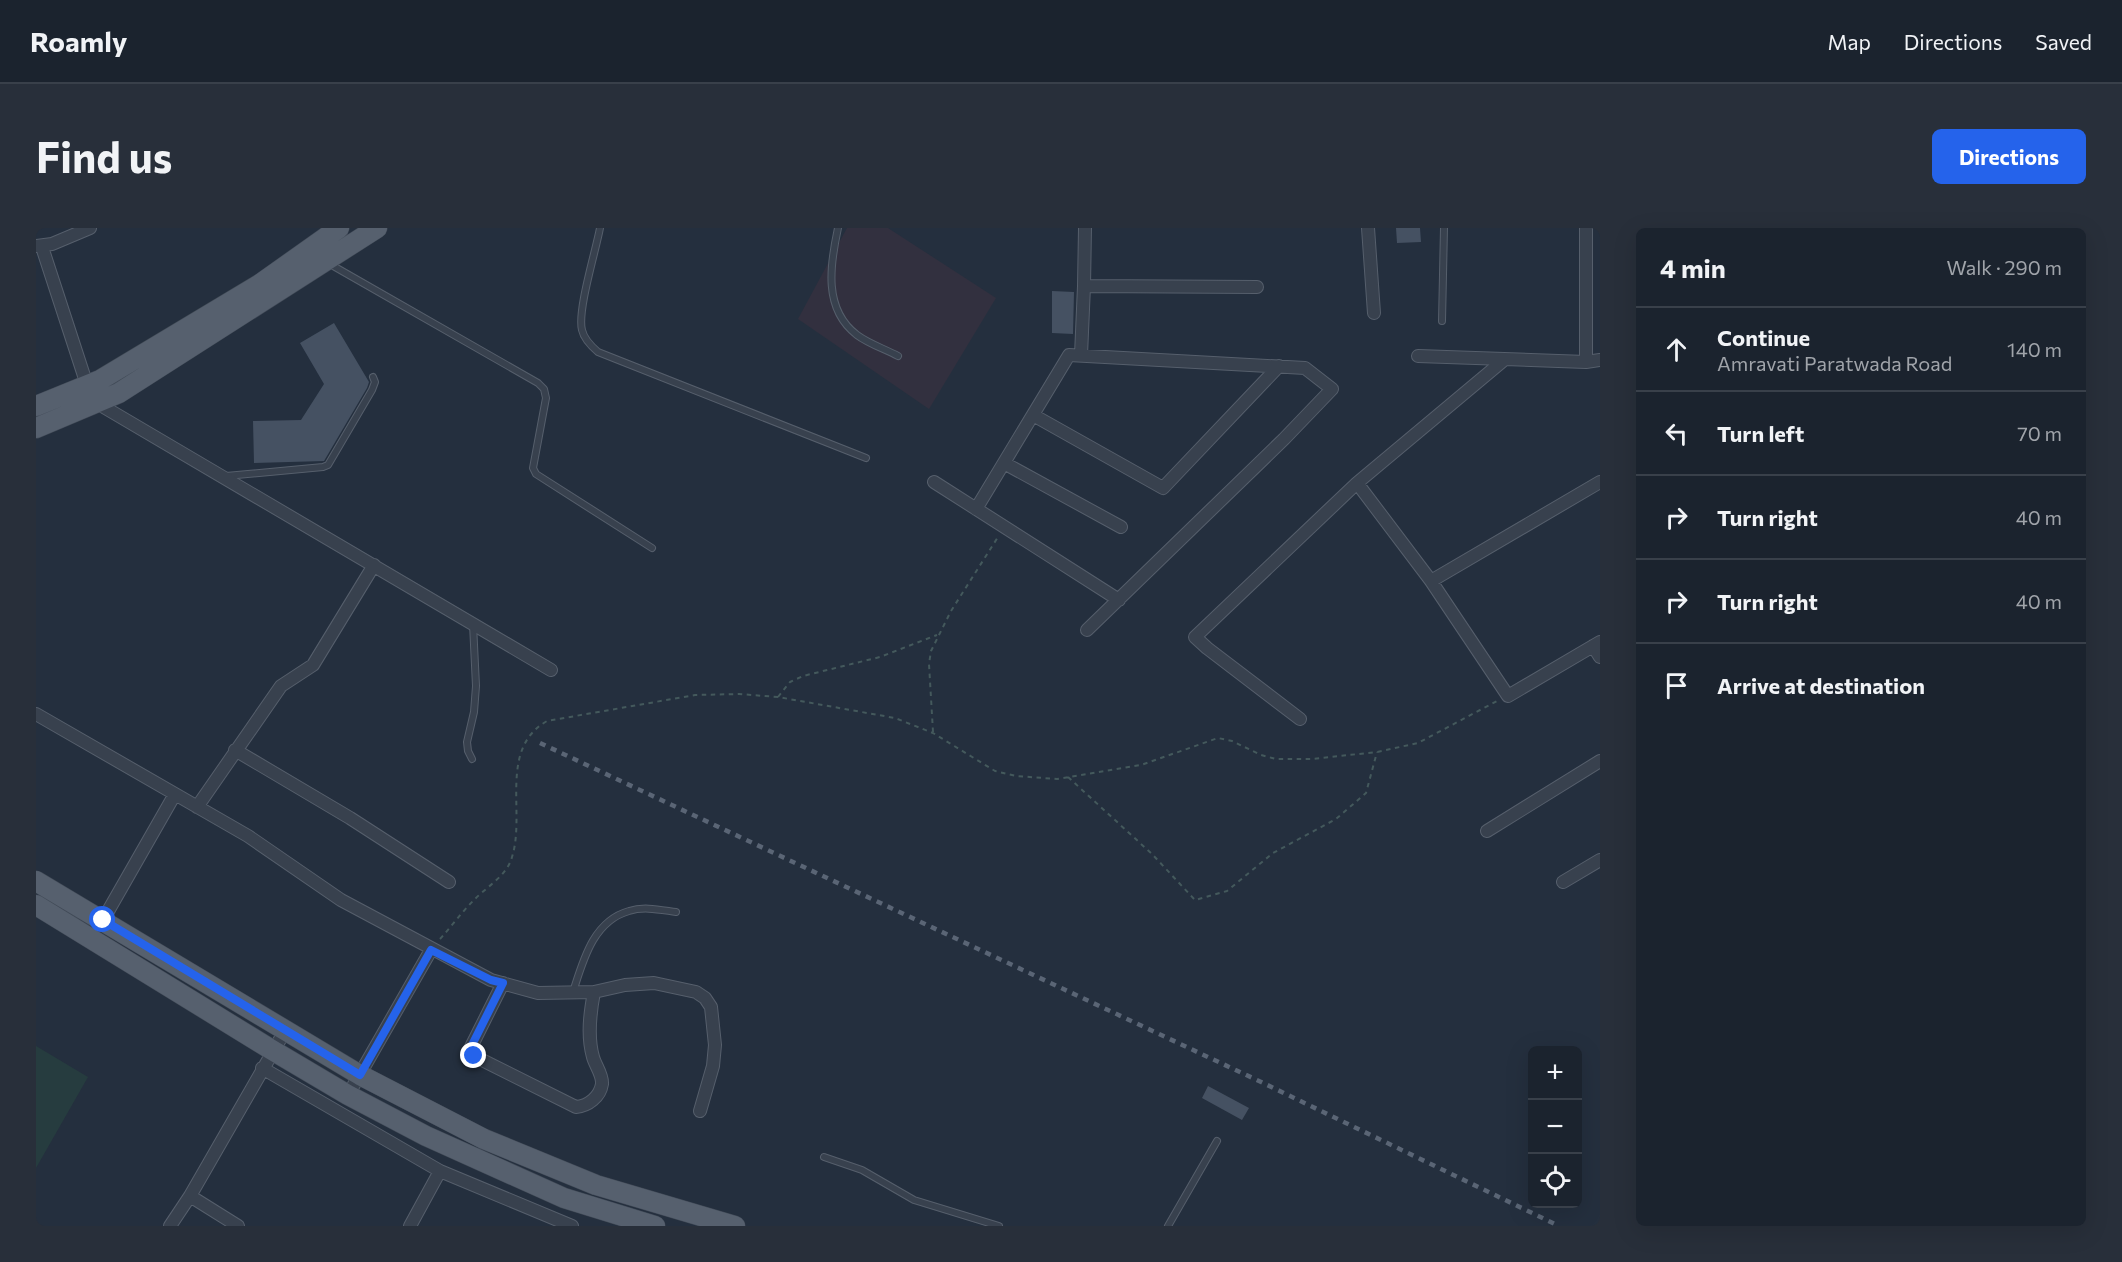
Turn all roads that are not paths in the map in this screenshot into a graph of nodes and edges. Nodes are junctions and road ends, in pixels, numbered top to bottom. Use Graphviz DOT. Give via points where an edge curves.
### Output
graph roads {
  1 [pos="90,228"];
  2 [pos="339,228"];
  3 [pos="377,228"];
  4 [pos="600,228"];
  5 [pos="838,228"];
  6 [pos="1085,228"];
  7 [pos="1368,228"];
  8 [pos="1444,228"];
  9 [pos="1586,228"];
  10 [pos="39,246"];
  11 [pos="307,250"];
  12 [pos="326,261"];
  13 [pos="1084,286"];
  14 [pos="1257,287"];
  15 [pos="1374,313"];
  16 [pos="1442,321"];
  17 [pos="898,356"];
  18 [pos="1081,356"];
  19 [pos="1418,356"];
  20 [pos="1504,360"];
  21 [pos="1600,360"];
  22 [pos="1586,362"];
  23 [pos="1280,366"];
  24 [pos="374,377"];
  25 [pos="87,385"];
  26 [pos="97,403"];
  27 [pos="36,406"];
  28 [pos="1033,416"];
  29 [pos="36,428"];
  30 [pos="866,458"];
  31 [pos="1004,463"];
  32 [pos="222,477"];
  33 [pos="934,482"];
  34 [pos="1600,482"];
  35 [pos="1357,483"];
  36 [pos="976,509"];
  37 [pos="1121,527"];
  38 [pos="652,548"];
  39 [pos="374,565"];
  40 [pos="1431,581"];
  41 [pos="1119,600"];
  42 [pos="473,624"];
  43 [pos="1087,630"];
  44 [pos="1598,648"];
  45 [pos="551,670"];
  46 [pos="36,714"];
  47 [pos="1300,719"];
  48 [pos="235,750"];
  49 [pos="472,759"];
  50 [pos="1600,761"];
  51 [pos="175,794"];
  52 [pos="197,807"];
  53 [pos="1487,831"];
  54 [pos="1600,860"];
  55 [pos="36,880"];
  56 [pos="449,882"];
  57 [pos="1563,882"];
  58 [pos="36,905"];
  59 [pos="676,912"];
  60 [pos="103,920"];
  61 [pos="431,950"];
  62 [pos="503,983"];
  63 [pos="573,992"];
  64 [pos="594,992"];
  65 [pos="286,1029"];
  66 [pos="272,1050"];
  67 [pos="262,1068"];
  68 [pos="360,1075"];
  69 [pos="348,1095"];
  70 [pos="700,1112"];
  71 [pos="1217,1141"];
  72 [pos="824,1157"];
  73 [pos="440,1171"];
  74 [pos="190,1196"];
  75 [pos="170,1226"];
  76 [pos="238,1226"];
  77 [pos="410,1226"];
  78 [pos="572,1226"];
  79 [pos="655,1226"];
  80 [pos="735,1226"];
  81 [pos="999,1226"];
  82 [pos="1168,1226"];
  1 -- 10 [label="street"];
  2 -- 11 [label="main road"];
  3 -- 12 [label="main road"];
  4 -- 30 [label="lane" via="582,312 582,329 598,352"];
  5 -- 17 [label="lane" via="830,267 835,306 844,323 859,336"];
  6 -- 13 [label="street"];
  7 -- 15 [label="street"];
  8 -- 16 [label="lane"];
  9 -- 22 [label="street"];
  10 -- 25 [label="street"];
  11 -- 12 [label="lane"];
  11 -- 25 [label="main road" via="260,284"];
  12 -- 26 [label="main road" via="119,393"];
  12 -- 38 [label="lane" via="544,389 546,398 533,468 536,474"];
  13 -- 14 [label="street"];
  13 -- 18 [label="street"];
  18 -- 23 [label="street"];
  18 -- 28 [label="street" via="1069,355"];
  19 -- 20 [label="street"];
  20 -- 22 [label="street"];
  20 -- 35 [label="street"];
  21 -- 22 [label="street"];
  23 -- 28 [label="street" via="1163,488"];
  23 -- 41 [label="street" via="1305,368 1332,389"];
  24 -- 32 [label="lane" via="372,390 328,465"];
  25 -- 26 [label="street"];
  25 -- 27 [label="main road"];
  26 -- 29 [label="main road"];
  26 -- 32 [label="street"];
  28 -- 31 [label="street"];
  31 -- 36 [label="street"];
  31 -- 37 [label="street"];
  32 -- 39 [label="street"];
  33 -- 36 [label="street"];
  34 -- 40 [label="street"];
  35 -- 40 [label="street"];
  35 -- 47 [label="street" via="1195,637"];
  36 -- 41 [label="street"];
  39 -- 42 [label="street"];
  39 -- 48 [label="street" via="313,665 281,686"];
  40 -- 44 [label="street" via="1508,696"];
  41 -- 43 [label="street"];
  42 -- 45 [label="street"];
  42 -- 49 [label="lane" via="476,686 467,742"];
  46 -- 51 [label="street"];
  48 -- 52 [label="street"];
  48 -- 56 [label="street"];
  50 -- 53 [label="street"];
  51 -- 52 [label="street"];
  51 -- 60 [label="street"];
  52 -- 61 [label="street" via="248,836 341,900"];
  54 -- 57 [label="street"];
  55 -- 60 [label="main road"];
  58 -- 66 [label="main road"];
  59 -- 63 [label="lane" via="629,911 610,920 586,952"];
  60 -- 65 [label="main road"];
  61 -- 62 [label="street"];
  61 -- 68 [label="street"];
  62 -- 63 [label="street" via="538,993"];
  62 -- 64 [label="street" via="471,1052 576,1107 591,1102 602,1082 590,1036"];
  63 -- 64 [label="street"];
  64 -- 70 [label="street" via="654,983 696,992 705,998 711,1007 715,1046"];
  65 -- 66 [label="street"];
  65 -- 68 [label="main road"];
  66 -- 67 [label="street"];
  66 -- 69 [label="main road"];
  67 -- 73 [label="street"];
  67 -- 74 [label="street"];
  68 -- 69 [label="street"];
  68 -- 80 [label="main road" via="484,1138 596,1185"];
  69 -- 79 [label="main road" via="426,1136 564,1198"];
  71 -- 82 [label="lane"];
  72 -- 81 [label="lane" via="862,1170 914,1200"];
  73 -- 77 [label="street"];
  73 -- 78 [label="street"];
  74 -- 75 [label="street"];
  74 -- 76 [label="street"];
}
